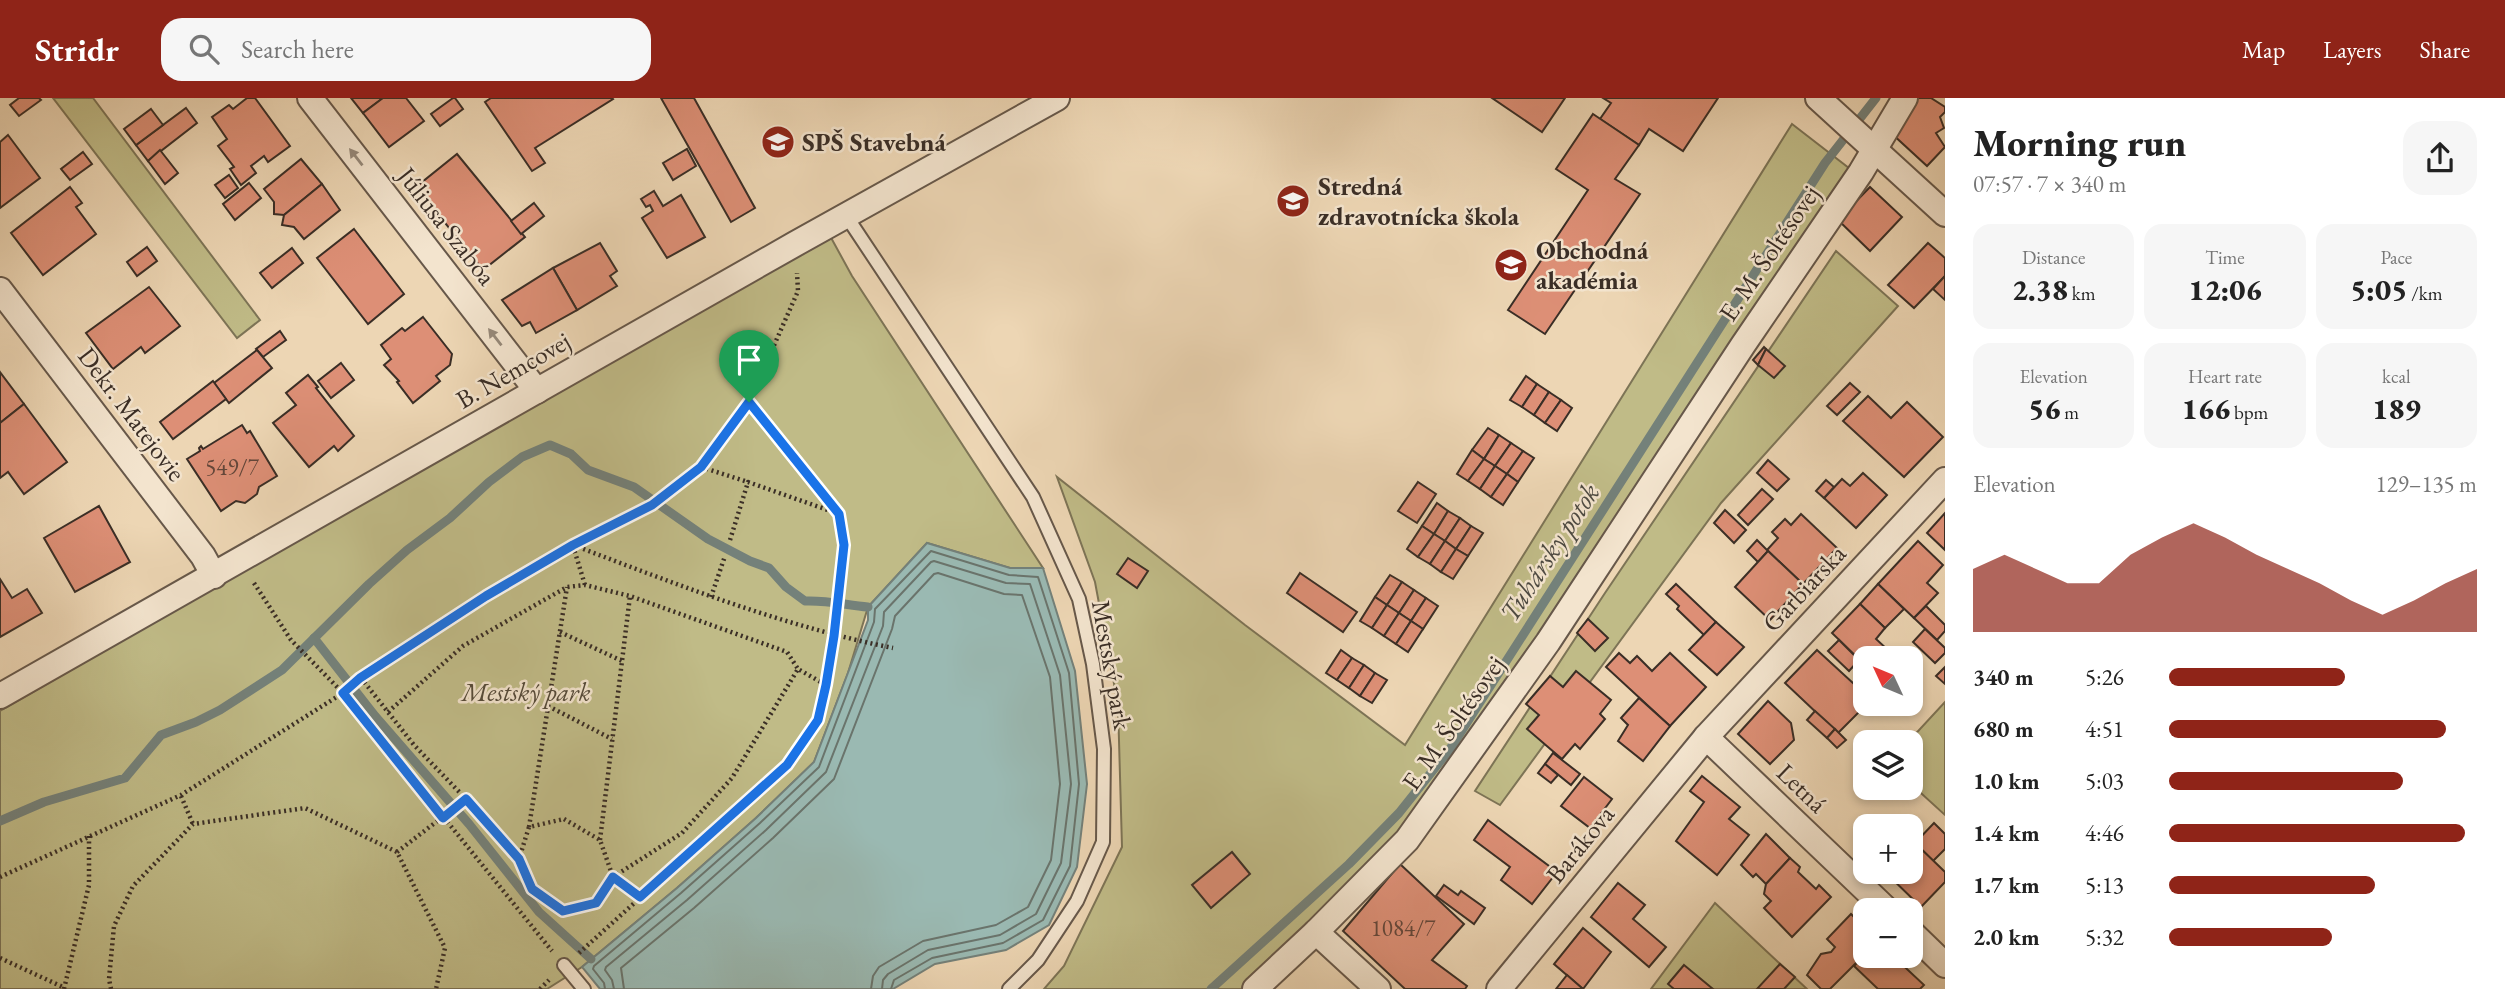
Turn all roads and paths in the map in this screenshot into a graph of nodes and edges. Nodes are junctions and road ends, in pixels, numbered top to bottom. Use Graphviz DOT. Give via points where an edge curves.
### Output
graph roads {
  1 [pos="310,98"];
  2 [pos="1056,98"];
  3 [pos="1905,98"];
  4 [pos="1824,103"];
  5 [pos="1873,147"];
  6 [pos="1945,214"];
  7 [pos="847,217"];
  8 [pos="0,290"];
  9 [pos="798,291"];
  10 [pos="537,391"];
  11 [pos="749,402"];
  12 [pos="701,467"];
  13 [pos="1945,480"];
  14 [pos="748,482"];
  15 [pos="839,514"];
  16 [pos="730,540"];
  17 [pos="573,545"];
  18 [pos="724,556"];
  19 [pos="239,560"];
  20 [pos="214,576"];
  21 [pos="585,585"];
  22 [pos="567,587"];
  23 [pos="630,596"];
  24 [pos="712,597"];
  25 [pos="560,632"];
  26 [pos="834,636"];
  27 [pos="893,648"];
  28 [pos="622,661"];
  29 [pos="798,669"];
  30 [pos="359,680"];
  31 [pos="826,685"];
  32 [pos="345,691"];
  33 [pos="0,696"];
  34 [pos="548,706"];
  35 [pos="388,712"];
  36 [pos="1706,737"];
  37 [pos="613,740"];
  38 [pos="181,795"];
  39 [pos="466,799"];
  40 [pos="445,817"];
  41 [pos="193,824"];
  42 [pos="529,827"];
  43 [pos="89,836"];
  44 [pos="600,840"];
  45 [pos="397,852"];
  46 [pos="519,859"];
  47 [pos="0,877"];
  48 [pos="613,877"];
  49 [pos="640,897"];
  50 [pos="1874,898"];
  51 [pos="1316,932"];
  52 [pos="590,943"];
  53 [pos="1923,944"];
  54 [pos="0,958"];
  55 [pos="564,965"];
  56 [pos="1945,965"];
  57 [pos="65,988"];
  58 [pos="111,989"];
  59 [pos="436,989"];
  60 [pos="584,989"];
  61 [pos="1009,989"];
  62 [pos="1255,989"];
  63 [pos="1378,989"];
  64 [pos="1499,989"];
  10 -- 1 [label="street, Júliusa Szabóa, one-way"];
  2 -- 7 [label="street, B. Nemcovej"];
  3 -- 5 [label="street, E. M. Šoltésovej"];
  4 -- 5 [label="street"];
  5 -- 6 [label="street"];
  5 -- 51 [label="street, E. M. Šoltésovej" via="1548,642 1407,840"];
  7 -- 10 [label="street, B. Nemcovej"];
  7 -- 61 [label="lane, Mestský park" via="1033,497 1079,599 1093,664 1104,749 1102,842 1077,901 1038,960"];
  8 -- 20 [label="street, Dekr. Matejovie"];
  9 -- 11 [label="path"];
  10 -- 19 [label="street, B. Nemcovej"];
  11 -- 12 [label="path"];
  11 -- 15 [label="path"];
  12 -- 14 [label="path"];
  12 -- 17 [label="path" via="652,505"];
  13 -- 36 [label="street, Garbiarska"];
  14 -- 15 [label="path"];
  14 -- 16 [label="path"];
  15 -- 26 [label="path" via="844,545"];
  17 -- 21 [label="path"];
  17 -- 24 [label="path"];
  17 -- 30 [label="path"];
  18 -- 24 [label="path"];
  19 -- 20 [label="street, B. Nemcovej"];
  19 -- 32 [label="path" via="292,640"];
  20 -- 33 [label="street, B. Nemcovej"];
  21 -- 22 [label="path"];
  21 -- 23 [label="path"];
  22 -- 25 [label="path"];
  22 -- 35 [label="path" via="463,646"];
  23 -- 28 [label="path"];
  23 -- 29 [label="path" via="787,652"];
  24 -- 26 [label="path"];
  25 -- 28 [label="path"];
  25 -- 34 [label="path"];
  26 -- 27 [label="path"];
  26 -- 31 [label="path"];
  28 -- 37 [label="path"];
  29 -- 31 [label="path"];
  29 -- 48 [label="path" via="732,778 682,833"];
  30 -- 32 [label="path"];
  30 -- 35 [label="path"];
  31 -- 49 [label="path" via="818,720 787,765"];
  32 -- 38 [label="path"];
  32 -- 40 [label="path"];
  34 -- 37 [label="path"];
  34 -- 42 [label="path"];
  35 -- 39 [label="path"];
  36 -- 50 [label="street, Letná"];
  36 -- 64 [label="street, Barákova"];
  37 -- 44 [label="path"];
  38 -- 41 [label="path"];
  38 -- 43 [label="path"];
  39 -- 40 [label="path"];
  39 -- 46 [label="path"];
  40 -- 45 [label="path"];
  40 -- 55 [label="path"];
  41 -- 45 [label="path" via="305,808"];
  41 -- 58 [label="path" via="133,886 114,926"];
  42 -- 44 [label="path" via="564,819"];
  42 -- 46 [label="path"];
  43 -- 47 [label="path"];
  43 -- 57 [label="path" via="89,885"];
  44 -- 48 [label="path"];
  45 -- 59 [label="path" via="445,948"];
  46 -- 48 [label="path" via="532,889 563,911 596,903"];
  48 -- 49 [label="path"];
  49 -- 52 [label="path"];
  51 -- 62 [label="street, E. M. Šoltésovej"];
  51 -- 63 [label="street"];
  53 -- 56 [label="street"];
  54 -- 57 [label="path"];
  55 -- 60 [label="lane"];
}
